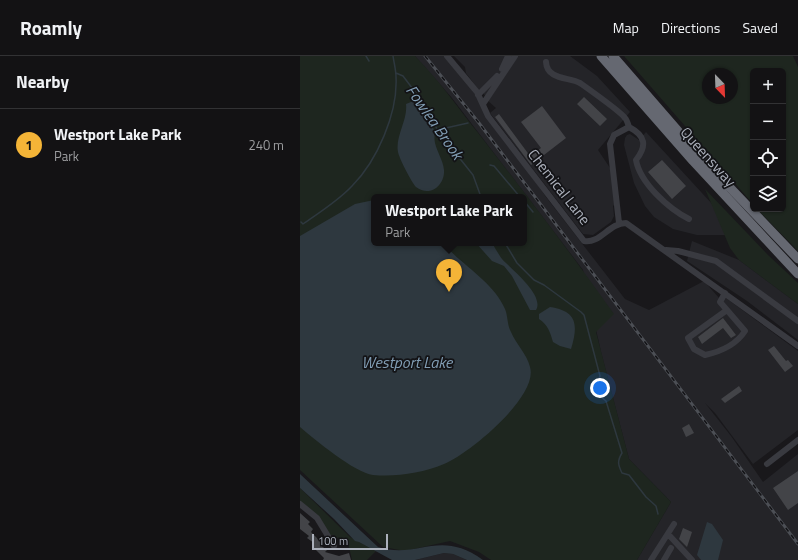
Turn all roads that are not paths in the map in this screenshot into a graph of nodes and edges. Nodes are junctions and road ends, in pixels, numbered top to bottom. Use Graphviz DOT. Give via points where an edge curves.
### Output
graph roads {
  1 [pos="447,56"];
  2 [pos="508,56"];
  3 [pos="516,56"];
  4 [pos="601,56"];
  5 [pos="613,56"];
  6 [pos="546,62"];
  7 [pos="478,95"];
  8 [pos="483,104"];
  9 [pos="629,127"];
  10 [pos="689,219"];
  11 [pos="619,223"];
  12 [pos="664,250"];
  13 [pos="798,259"];
  14 [pos="798,274"];
  15 [pos="724,293"];
  16 [pos="727,310"];
  17 [pos="798,322"];
  18 [pos="798,346"];
  19 [pos="798,440"];
  20 [pos="767,464"];
  21 [pos="300,504"];
  22 [pos="674,524"];
  23 [pos="668,534"];
  24 [pos="333,542"];
  25 [pos="671,548"];
  26 [pos="651,560"];
  27 [pos="664,560"];
  28 [pos="692,560"];
  1 -- 7 [label="street, Chemical Lane"];
  2 -- 7 [label="street" via="493,81"];
  3 -- 8 [label="street"];
  4 -- 14 [label="highway, Queensway" via="693,161"];
  5 -- 13 [label="highway, Queensway" via="698,154"];
  6 -- 9 [label="street" via="552,73 587,88 625,118"];
  7 -- 8 [label="street, Chemical Lane"];
  8 -- 11 [label="street, Chemical Lane" via="488,116 584,241 594,240"];
  9 -- 10 [label="street" via="644,143 644,148 636,160 642,178 672,209"];
  9 -- 11 [label="street" via="618,131 610,144"];
  11 -- 12 [label="street" via="626,223"];
  12 -- 15 [label="street"];
  12 -- 17 [label="street" via="716,261"];
  15 -- 16 [label="street" via="720,302"];
  15 -- 18 [label="street"];
  16 -- 16 [label="street" via="688,338 694,349 705,355 718,352 741,338 745,331"];
  19 -- 20 [label="street"];
  21 -- 24 [label="street" via="317,518"];
  22 -- 23 [label="street"];
  23 -- 26 [label="street"];
  23 -- 28 [label="street"];
  25 -- 27 [label="street"];
}
